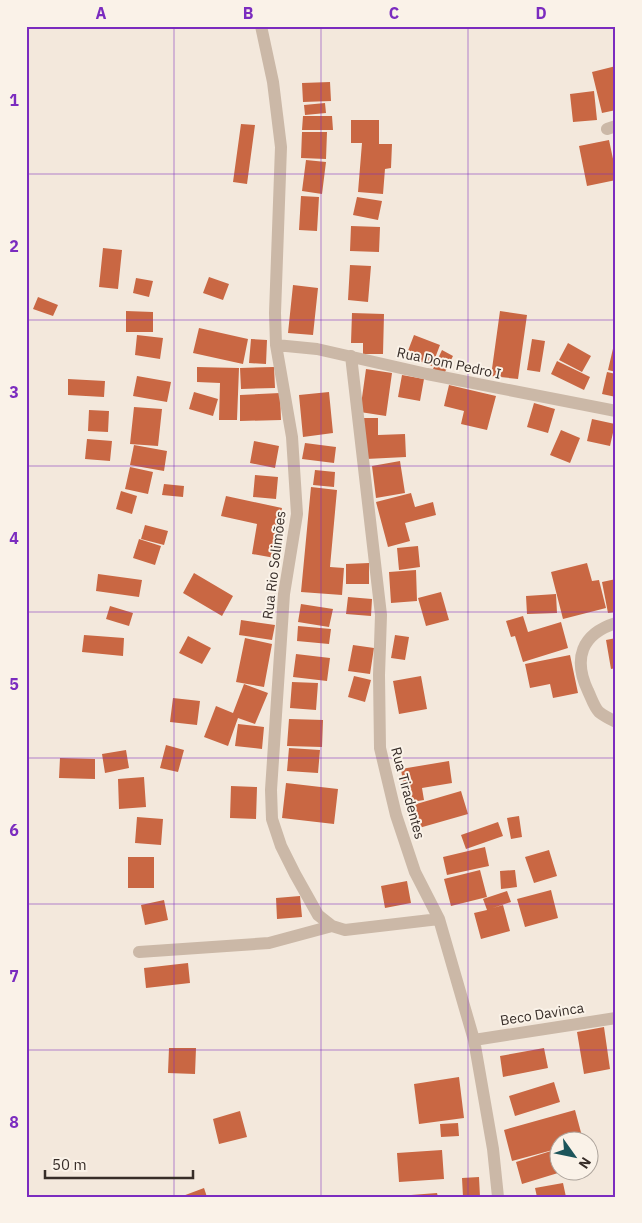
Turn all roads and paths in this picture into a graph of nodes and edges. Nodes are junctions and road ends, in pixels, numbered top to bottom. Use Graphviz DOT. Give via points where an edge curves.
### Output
graph roads {
  1 [pos="260,26"];
  2 [pos="276,345"];
  3 [pos="351,356"];
  4 [pos="616,412"];
  5 [pos="616,624"];
  6 [pos="616,722"];
  7 [pos="439,919"];
  8 [pos="332,926"];
  9 [pos="139,952"];
  10 [pos="616,1018"];
  11 [pos="474,1040"];
  12 [pos="498,1197"];
  1 -- 2 [label="street, Rua Rio Solimões" via="273,82 281,147"];
  2 -- 3 [label="street, Rua Dom Pedro I"];
  2 -- 8 [label="street, Rua Rio Solimões" via="292,437 297,514 284,594 271,790 272,819 281,846 318,915"];
  3 -- 4 [label="street, Rua Dom Pedro I"];
  3 -- 7 [label="street, Rua Tiradentes" via="381,615 380,748 396,815 415,872"];
  5 -- 6 [label="street" via="592,635 581,655 582,677 597,710"];
  7 -- 8 [label="street" via="345,930"];
  7 -- 11 [label="street, Rua Tiradentes"];
  8 -- 9 [label="street" via="269,943"];
  10 -- 11 [label="street, Beco Davinca"];
  11 -- 12 [label="street, Rua Tiradentes"];
}
